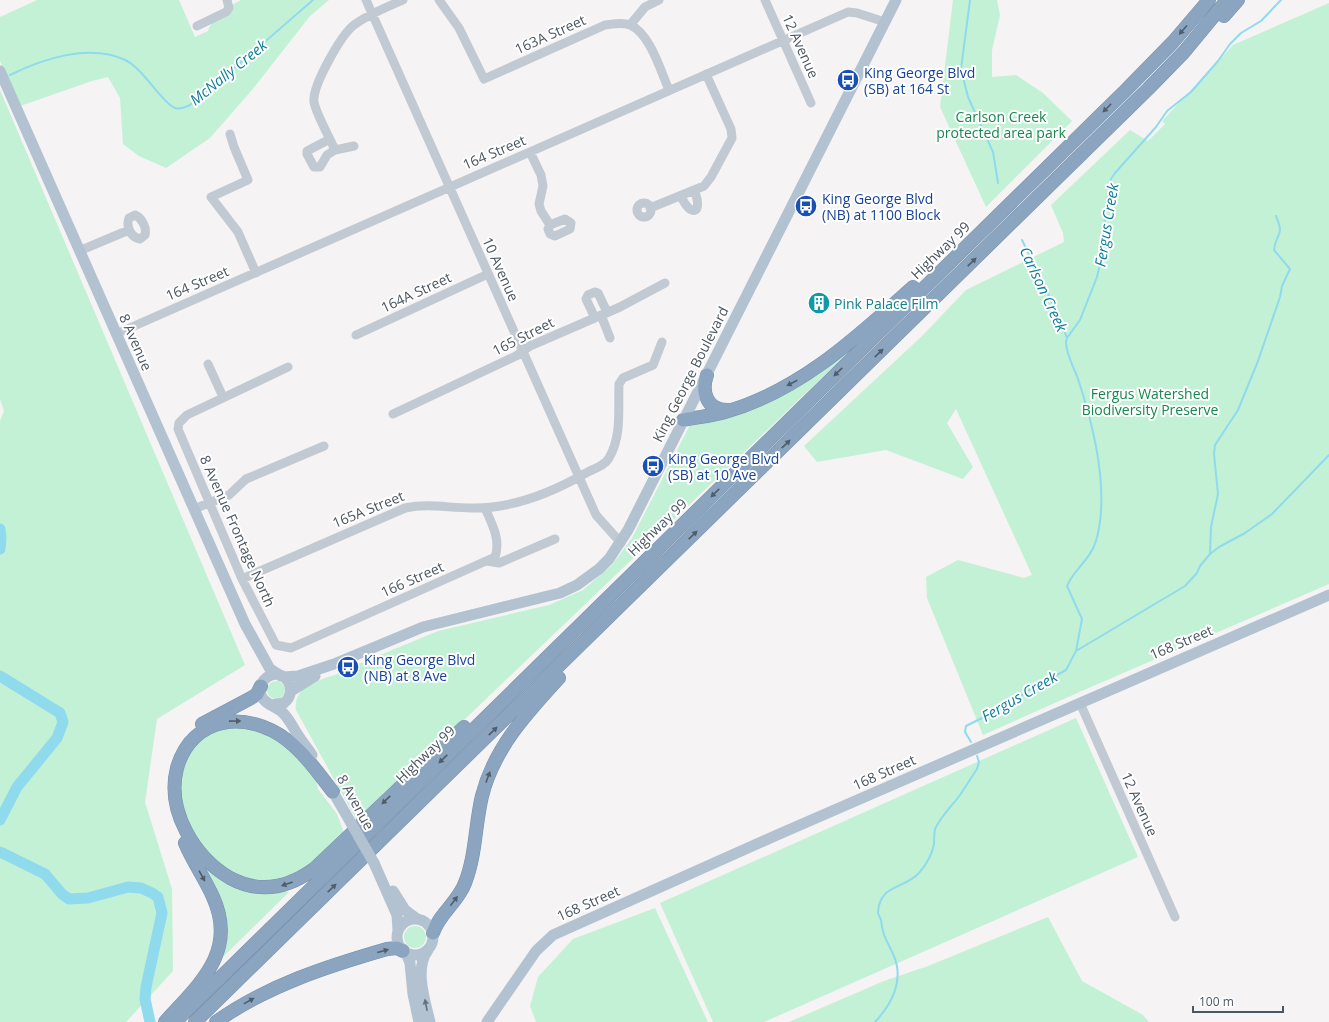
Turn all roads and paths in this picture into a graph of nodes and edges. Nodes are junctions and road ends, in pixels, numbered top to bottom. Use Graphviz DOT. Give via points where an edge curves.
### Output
graph roads {
  1 [pos="227,0"];
  2 [pos="366,0"];
  3 [pos="403,0"];
  4 [pos="439,0"];
  5 [pos="659,0"];
  6 [pos="765,0"];
  7 [pos="896,0"];
  8 [pos="1208,0"];
  9 [pos="1227,0"];
  10 [pos="1238,0"];
  11 [pos="372,14"];
  12 [pos="885,22"];
  13 [pos="630,25"];
  14 [pos="197,26"];
  15 [pos="783,40"];
  16 [pos="0,71"];
  17 [pos="706,74"];
  18 [pos="669,90"];
  19 [pos="811,103"];
  20 [pos="1121,116"];
  21 [pos="230,134"];
  22 [pos="330,139"];
  23 [pos="354,146"];
  24 [pos="335,150"];
  25 [pos="530,152"];
  26 [pos="448,187"];
  27 [pos="694,190"];
  28 [pos="681,196"];
  29 [pos="1016,198"];
  30 [pos="650,208"];
  31 [pos="550,226"];
  32 [pos="129,230"];
  33 [pos="79,251"];
  34 [pos="256,272"];
  35 [pos="488,274"];
  36 [pos="664,283"];
  37 [pos="601,315"];
  38 [pos="116,334"];
  39 [pos="356,335"];
  40 [pos="610,338"];
  41 [pos="662,342"];
  42 [pos="522,351"];
  43 [pos="208,364"];
  44 [pos="288,367"];
  45 [pos="707,375"];
  46 [pos="223,397"];
  47 [pos="743,406"];
  48 [pos="393,414"];
  49 [pos="684,420"];
  50 [pos="324,446"];
  51 [pos="579,478"];
  52 [pos="210,503"];
  53 [pos="485,508"];
  54 [pos="194,509"];
  55 [pos="555,539"];
  56 [pos="621,543"];
  57 [pos="487,561"];
  58 [pos="666,562"];
  59 [pos="242,579"];
  60 [pos="621,585"];
  61 [pos="1329,595"];
  62 [pos="246,624"];
  63 [pos="280,647"];
  64 [pos="334,664"];
  65 [pos="282,676"];
  66 [pos="261,684"];
  67 [pos="289,696"];
  68 [pos="1080,703"];
  69 [pos="271,705"];
  70 [pos="312,755"];
  71 [pos="333,792"];
  72 [pos="374,863"];
  73 [pos="1175,917"];
  74 [pos="417,919"];
  75 [pos="398,930"];
  76 [pos="433,934"];
  77 [pos="428,950"];
  78 [pos="405,952"];
  79 [pos="165,1022"];
  80 [pos="175,1022"];
  81 [pos="195,1022"];
  82 [pos="216,1022"];
  83 [pos="418,1022"];
  84 [pos="430,1022"];
  85 [pos="487,1022"];
  1 -- 14 [label="street" via="229,8 226,12"];
  2 -- 11 [label="street, 10 Avenue"];
  3 -- 11 [label="street"];
  4 -- 13 [label="street, 163A Street" via="459,28 484,79 605,25"];
  5 -- 13 [label="street" via="645,7"];
  6 -- 15 [label="street, 12 Avenue"];
  7 -- 12 [label="main road, King George Boulevard"];
  8 -- 29 [label="highway, Highway 99, one-way" via="1149,67"];
  9 -- 20 [label="highway" via="1184,52"];
  10 -- 20 [label="highway" via="1186,57"];
  11 -- 22 [label="street" via="347,33 317,87 314,103"];
  11 -- 26 [label="street, 10 Avenue"];
  12 -- 15 [label="street, 164 Street" via="848,12"];
  12 -- 45 [label="main road, King George Boulevard"];
  13 -- 18 [label="street" via="640,31 647,41"];
  15 -- 17 [label="street, 164 Street"];
  15 -- 19 [label="street, 12 Avenue"];
  16 -- 33 [label="main road, 8 Avenue"];
  17 -- 18 [label="street, 164 Street"];
  17 -- 27 [label="street" via="731,129 732,138 711,177 704,186"];
  18 -- 25 [label="street, 164 Street"];
  58 -- 20 [label="highway, one-way"];
  21 -- 34 [label="street" via="248,180 211,197 238,232"];
  22 -- 24 [label="street"];
  22 -- 24 [label="street" via="307,151 312,165 320,167 327,156"];
  23 -- 24 [label="street"];
  25 -- 26 [label="street, 164 Street"];
  25 -- 31 [label="street" via="541,175 543,186 539,204"];
  26 -- 34 [label="street, 164 Street"];
  26 -- 35 [label="street, 10 Avenue"];
  27 -- 28 [label="street"];
  27 -- 28 [label="street" via="699,202 695,210 686,208"];
  28 -- 30 [label="street"];
  29 -- 47 [label="highway, one-way" via="840,352 801,378"];
  29 -- 60 [label="highway, Highway 99, one-way"];
  32 -- 33 [label="street"];
  33 -- 38 [label="main road, 8 Avenue"];
  34 -- 38 [label="street, 164 Street"];
  35 -- 39 [label="street, 164A Street"];
  35 -- 42 [label="street, 10 Avenue"];
  36 -- 37 [label="street, 165 Street"];
  37 -- 40 [label="street"];
  37 -- 42 [label="street, 165 Street"];
  38 -- 54 [label="main road, 8 Avenue"];
  41 -- 51 [label="street, 165A Street" via="653,365 622,378 618,384 618,438 609,458 601,466"];
  42 -- 48 [label="street, 165 Street"];
  42 -- 51 [label="street, 10 Avenue"];
  43 -- 46 [label="street"];
  44 -- 46 [label="street"];
  45 -- 47 [label="highway" via="704,391 711,405 725,410"];
  45 -- 49 [label="main road, King George Boulevard"];
  46 -- 52 [label="street, 8 Avenue Frontage North" via="187,415 179,423 178,430"];
  47 -- 49 [label="highway"];
  49 -- 56 [label="main road, King George Boulevard"];
  50 -- 52 [label="street" via="246,479 229,495"];
  51 -- 53 [label="street, 165A Street" via="534,496"];
  51 -- 56 [label="street, 10 Avenue" via="596,515"];
  52 -- 54 [label="street"];
  52 -- 59 [label="street, 8 Avenue Frontage North"];
  53 -- 57 [label="street" via="498,548 494,557"];
  53 -- 59 [label="street, 165A Street" via="425,504 405,508"];
  54 -- 62 [label="main road, 8 Avenue"];
  55 -- 57 [label="street, 166 Street" via="499,563"];
  56 -- 64 [label="main road, King George Boulevard" via="599,569 577,585 560,593 423,628"];
  57 -- 63 [label="street, 166 Street" via="291,648"];
  76 -- 58 [label="highway, one-way" via="439,920 465,884 471,865 479,808 486,783 506,740 546,691"];
  81 -- 58 [label="highway, one-way"];
  59 -- 63 [label="street, 8 Avenue Frontage North" via="273,641"];
  60 -- 71 [label="highway, one-way" via="433,755 321,863 292,882 268,888 252,886 234,880 210,863 196,849 178,811 177,769 184,752 195,737 219,724 242,721 263,726 286,740 302,754"];
  60 -- 80 [label="highway, Highway 99, one-way"];
  61 -- 68 [label="main road, 168 Street"];
  62 -- 65 [label="main road, 8 Avenue" via="270,668"];
  62 -- 66 [label="main road, 8 Avenue" via="261,667"];
  64 -- 65 [label="main road, King George Boulevard" via="298,676"];
  64 -- 67 [label="main road, King George Boulevard"];
  65 -- 66 [label="main road" via="268,677"];
  65 -- 67 [label="main road" via="289,683"];
  66 -- 69 [label="main road" via="261,695"];
  66 -- 79 [label="highway, one-way" via="251,698 216,716 191,733 178,748 171,768 169,790 176,824 213,897 222,930 219,950 211,967"];
  67 -- 69 [label="main road" via="280,705"];
  67 -- 70 [label="main road, 8 Avenue"];
  68 -- 73 [label="street, 12 Avenue"];
  68 -- 85 [label="main road, 168 Street" via="554,935 536,951"];
  69 -- 70 [label="main road, 8 Avenue" via="285,715"];
  70 -- 71 [label="main road, 8 Avenue"];
  71 -- 72 [label="main road, 8 Avenue, bridge"];
  72 -- 74 [label="main road, 8 Avenue" via="403,907"];
  72 -- 75 [label="main road, 8 Avenue" via="396,914"];
  74 -- 75 [label="main road" via="406,922"];
  74 -- 76 [label="main road" via="426,923"];
  75 -- 78 [label="main road" via="397,941"];
  76 -- 77 [label="main road"];
  77 -- 78 [label="main road" via="418,955"];
  84 -- 77 [label="main road, one-way" via="422,965"];
  82 -- 78 [label="highway, one-way" via="259,996 292,981 381,951 393,948"];
  78 -- 83 [label="main road" via="409,962"];
}
